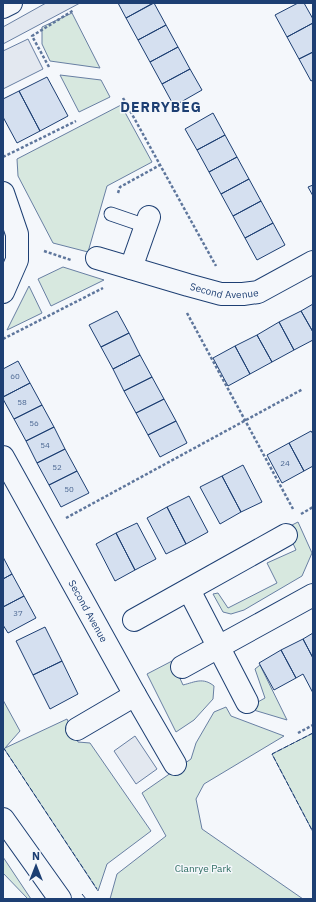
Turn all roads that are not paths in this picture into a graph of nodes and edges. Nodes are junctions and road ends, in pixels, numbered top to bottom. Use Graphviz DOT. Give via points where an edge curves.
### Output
graph roads {
  1 [pos="11,3"];
  2 [pos="3,7"];
  3 [pos="3,194"];
  4 [pos="111,214"];
  5 [pos="147,222"];
  6 [pos="97,258"];
  7 [pos="313,262"];
  8 [pos="131,268"];
  9 [pos="3,292"];
  10 [pos="3,457"];
  11 [pos="286,535"];
  12 [pos="189,590"];
  13 [pos="313,595"];
  14 [pos="134,620"];
  15 [pos="218,647"];
  16 [pos="182,667"];
  17 [pos="135,695"];
  18 [pos="247,702"];
  19 [pos="77,729"];
  20 [pos="175,764"];
  21 [pos="3,819"];
  22 [pos="60,899"];
  1 -- 2 [label="street"];
  3 -- 9 [label="street" via="17,234 17,260"];
  4 -- 5 [label="lane"];
  5 -- 8 [label="street"];
  6 -- 8 [label="street, Second Avenue"];
  7 -- 8 [label="street, Second Avenue" via="258,292 243,294 221,294"];
  10 -- 17 [label="street, Second Avenue"];
  11 -- 12 [label="street"];
  12 -- 14 [label="street"];
  12 -- 15 [label="street"];
  13 -- 15 [label="street"];
  15 -- 16 [label="street"];
  15 -- 18 [label="street"];
  17 -- 19 [label="street"];
  17 -- 20 [label="street, Second Avenue"];
  21 -- 22 [label="street"];
}
